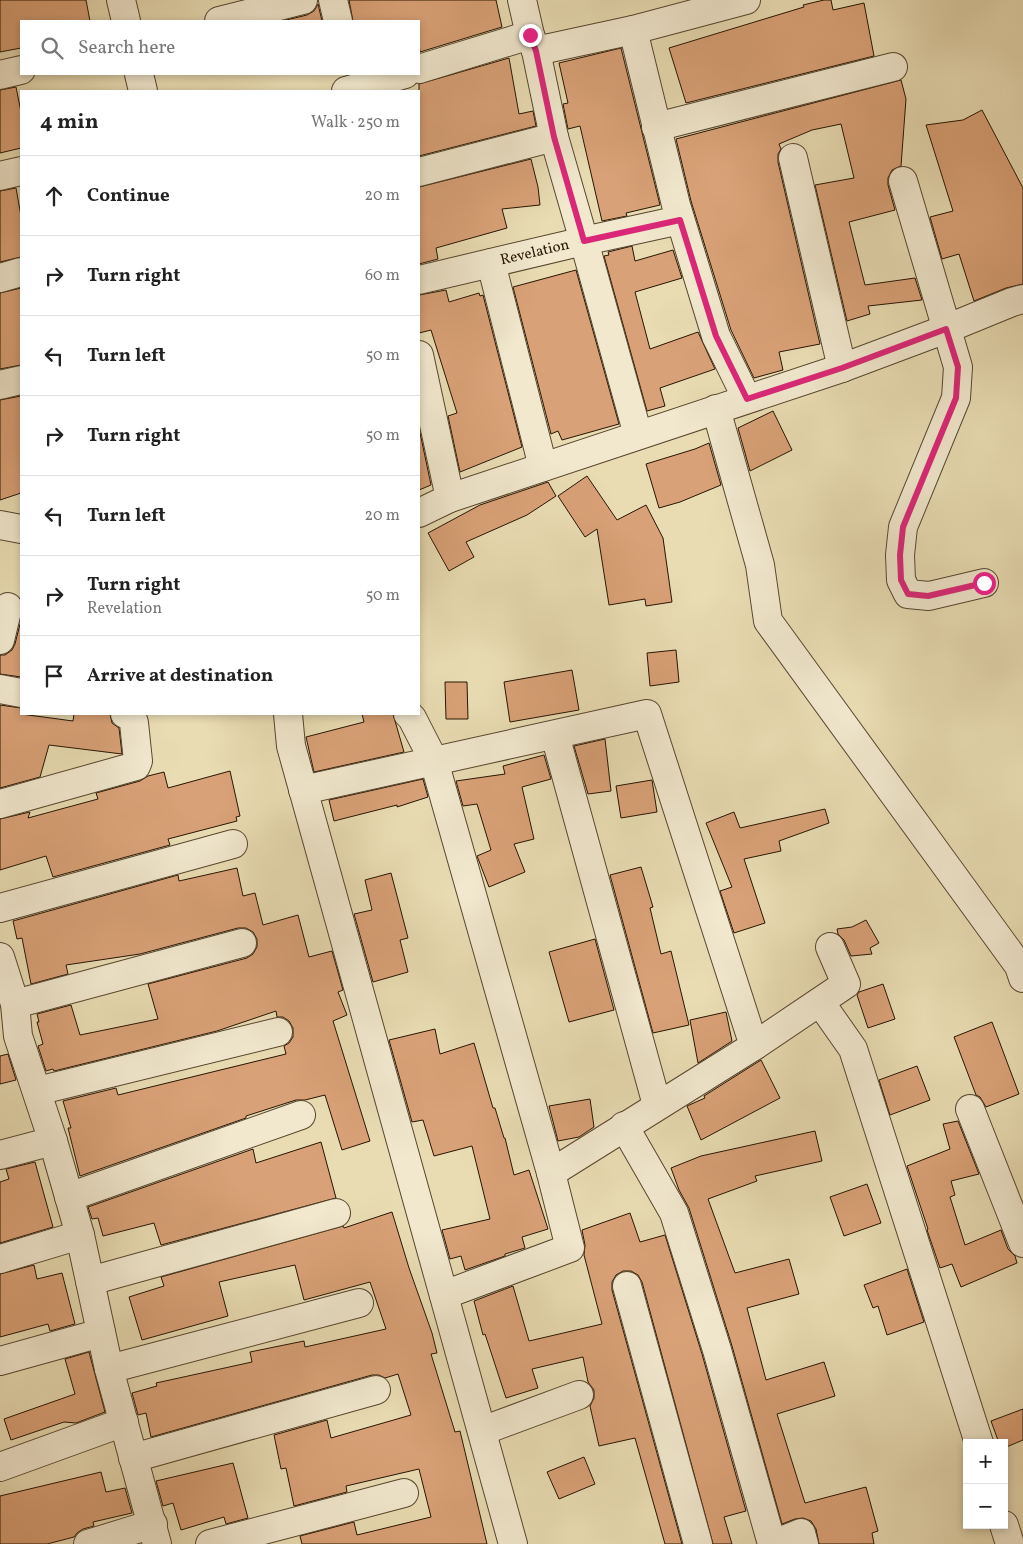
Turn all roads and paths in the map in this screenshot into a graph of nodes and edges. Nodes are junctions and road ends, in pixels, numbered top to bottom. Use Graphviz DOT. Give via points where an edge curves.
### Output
graph roads {
  1 [pos="121,0"];
  2 [pos="304,0"];
  3 [pos="333,0"];
  4 [pos="522,0"];
  5 [pos="746,0"];
  6 [pos="126,20"];
  7 [pos="223,20"];
  8 [pos="338,20"];
  9 [pos="633,30"];
  10 [pos="533,43"];
  11 [pos="893,67"];
  12 [pos="420,69"];
  13 [pos="20,70"];
  14 [pos="0,75"];
  15 [pos="139,75"];
  16 [pos="401,75"];
  17 [pos="352,86"];
  18 [pos="143,90"];
  19 [pos="656,127"];
  20 [pos="554,137"];
  21 [pos="793,158"];
  22 [pos="20,171"];
  23 [pos="420,172"];
  24 [pos="0,176"];
  25 [pos="903,181"];
  26 [pos="680,220"];
  27 [pos="584,241"];
  28 [pos="492,262"];
  29 [pos="20,272"];
  30 [pos="0,278"];
  31 [pos="420,280"];
  32 [pos="1023,299"];
  33 [pos="946,329"];
  34 [pos="420,360"];
  35 [pos="842,368"];
  36 [pos="20,380"];
  37 [pos="0,385"];
  38 [pos="747,399"];
  39 [pos="716,409"];
  40 [pos="638,436"];
  41 [pos="543,467"];
  42 [pos="450,498"];
  43 [pos="420,513"];
  44 [pos="0,525"];
  45 [pos="20,529"];
  46 [pos="984,583"];
  47 [pos="8,607"];
  48 [pos="0,640"];
  49 [pos="0,689"];
  50 [pos="20,693"];
  51 [pos="127,715"];
  52 [pos="288,715"];
  53 [pos="409,715"];
  54 [pos="555,735"];
  55 [pos="434,762"];
  56 [pos="304,790"];
  57 [pos="0,804"];
  58 [pos="233,844"];
  59 [pos="0,908"];
  60 [pos="242,943"];
  61 [pos="830,948"];
  62 [pos="0,957"];
  63 [pos="1023,978"];
  64 [pos="820,1002"];
  65 [pos="15,1004"];
  66 [pos="278,1032"];
  67 [pos="9,1039"];
  68 [pos="754,1046"];
  69 [pos="37,1092"];
  70 [pos="657,1106"];
  71 [pos="970,1109"];
  72 [pos="301,1115"];
  73 [pos="624,1126"];
  74 [pos="53,1141"];
  75 [pos="0,1155"];
  76 [pos="551,1173"];
  77 [pos="69,1197"];
  78 [pos="336,1213"];
  79 [pos="80,1236"];
  80 [pos="1023,1243"];
  81 [pos="0,1259"];
  82 [pos="90,1281"];
  83 [pos="627,1286"];
  84 [pos="444,1295"];
  85 [pos="359,1303"];
  86 [pos="101,1333"];
  87 [pos="0,1361"];
  88 [pos="108,1369"];
  89 [pos="376,1390"];
  90 [pos="579,1395"];
  91 [pos="124,1422"];
  92 [pos="482,1431"];
  93 [pos="978,1439"];
  94 [pos="133,1458"];
  95 [pos="0,1467"];
  96 [pos="404,1493"];
  97 [pos="1005,1529"];
  98 [pos="155,1534"];
  99 [pos="88,1544"];
  100 [pos="210,1544"];
  101 [pos="513,1544"];
  102 [pos="698,1544"];
  103 [pos="773,1544"];
  104 [pos="804,1544"];
  105 [pos="1010,1544"];
  1 -- 6 [label="street"];
  2 -- 7 [label="street"];
  3 -- 8 [label="street"];
  4 -- 10 [label="street, Revelation"];
  5 -- 9 [label="street"];
  9 -- 10 [label="street"];
  9 -- 19 [label="street"];
  10 -- 12 [label="street"];
  10 -- 20 [label="street, Revelation"];
  11 -- 19 [label="street"];
  13 -- 14 [label="street"];
  15 -- 18 [label="street"];
  16 -- 17 [label="street"];
  19 -- 26 [label="street"];
  20 -- 23 [label="street"];
  20 -- 27 [label="street, Revelation"];
  21 -- 35 [label="street"];
  22 -- 24 [label="street"];
  25 -- 33 [label="street"];
  26 -- 27 [label="street"];
  26 -- 38 [label="street" via="716,336"];
  27 -- 28 [label="street, Revelation"];
  27 -- 40 [label="street"];
  28 -- 31 [label="street, Revelation"];
  28 -- 41 [label="street"];
  29 -- 30 [label="street"];
  32 -- 33 [label="street"];
  33 -- 35 [label="street"];
  33 -- 46 [label="street" via="958,367 956,398 903,527 901,580 908,594 928,596"];
  34 -- 42 [label="street"];
  35 -- 38 [label="street"];
  36 -- 37 [label="street"];
  38 -- 39 [label="street"];
  39 -- 40 [label="street"];
  39 -- 63 [label="street" via="760,565 768,621 1019,966"];
  40 -- 41 [label="street"];
  41 -- 42 [label="street"];
  42 -- 43 [label="street"];
  44 -- 45 [label="street"];
  47 -- 48 [label="street"];
  49 -- 50 [label="street"];
  51 -- 57 [label="street" via="134,723 136,766"];
  52 -- 56 [label="street" via="291,746"];
  53 -- 55 [label="street"];
  54 -- 55 [label="street"];
  54 -- 68 [label="street" via="648,714"];
  54 -- 70 [label="street"];
  55 -- 56 [label="street"];
  55 -- 76 [label="street"];
  56 -- 84 [label="street"];
  58 -- 59 [label="street"];
  60 -- 65 [label="street"];
  61 -- 64 [label="street" via="846,984"];
  62 -- 65 [label="street"];
  64 -- 68 [label="street"];
  64 -- 93 [label="street" via="853,1049"];
  65 -- 67 [label="street"];
  66 -- 69 [label="street"];
  67 -- 69 [label="street"];
  68 -- 70 [label="street"];
  69 -- 74 [label="street"];
  70 -- 73 [label="street"];
  71 -- 80 [label="street"];
  72 -- 77 [label="street"];
  73 -- 76 [label="street"];
  73 -- 103 [label="street" via="674,1213"];
  74 -- 75 [label="street"];
  74 -- 77 [label="street"];
  76 -- 84 [label="street" via="570,1248"];
  77 -- 79 [label="street"];
  78 -- 82 [label="street"];
  79 -- 81 [label="street"];
  79 -- 82 [label="street"];
  82 -- 86 [label="street"];
  83 -- 102 [label="street"];
  84 -- 92 [label="street"];
  85 -- 88 [label="street"];
  86 -- 87 [label="street"];
  86 -- 88 [label="street"];
  88 -- 91 [label="street"];
  89 -- 94 [label="street"];
  90 -- 92 [label="street"];
  91 -- 94 [label="street"];
  91 -- 95 [label="street"];
  92 -- 101 [label="street"];
  94 -- 98 [label="street"];
  96 -- 100 [label="street"];
  97 -- 105 [label="street"];
  98 -- 99 [label="street"];
  103 -- 104 [label="street" via="801,1534"];
}
